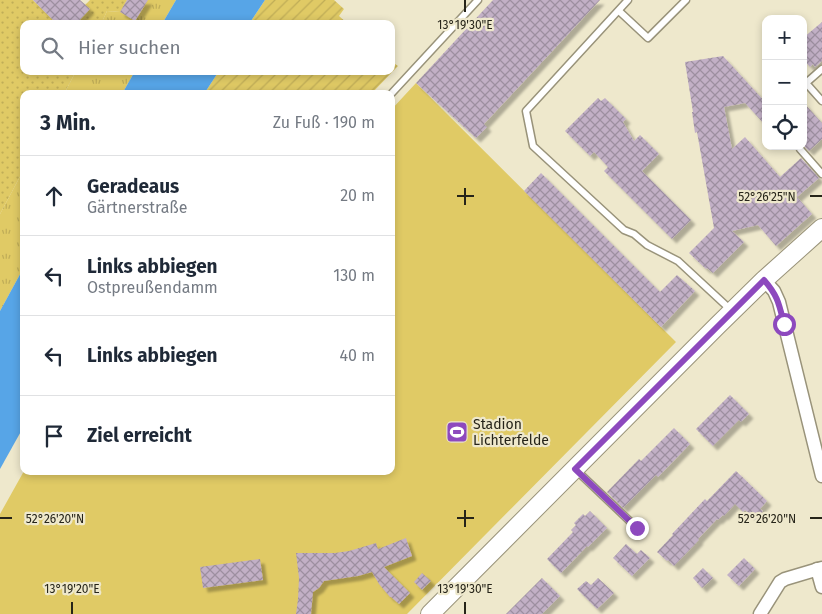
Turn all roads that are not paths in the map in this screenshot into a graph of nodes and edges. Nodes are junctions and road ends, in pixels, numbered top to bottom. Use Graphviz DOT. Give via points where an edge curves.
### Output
graph roads {
  1 [pos="478,0"];
  2 [pos="628,0"];
  3 [pos="686,0"];
  4 [pos="619,11"];
  5 [pos="822,69"];
  6 [pos="395,90"];
  7 [pos="822,101"];
  8 [pos="801,150"];
  9 [pos="822,174"];
  10 [pos="822,228"];
  11 [pos="764,280"];
  12 [pos="733,311"];
  13 [pos="575,469"];
  14 [pos="822,476"];
  15 [pos="637,528"];
  16 [pos="820,568"];
  17 [pos="822,587"];
  18 [pos="430,614"];
  19 [pos="760,614"];
  1 -- 6 [label="lane"];
  2 -- 4 [label="lane"];
  3 -- 4 [label="lane" via="648,38"];
  4 -- 12 [label="lane" via="526,111 533,146 624,230 678,261"];
  5 -- 7 [label="lane" via="806,84"];
  8 -- 9 [label="lane"];
  10 -- 11 [label="street"];
  11 -- 12 [label="street"];
  11 -- 14 [label="street" via="779,302"];
  12 -- 13 [label="street"];
  13 -- 15 [label="lane"];
  13 -- 18 [label="street"];
  16 -- 17 [label="street"];
  16 -- 19 [label="street" via="780,582"];
}
